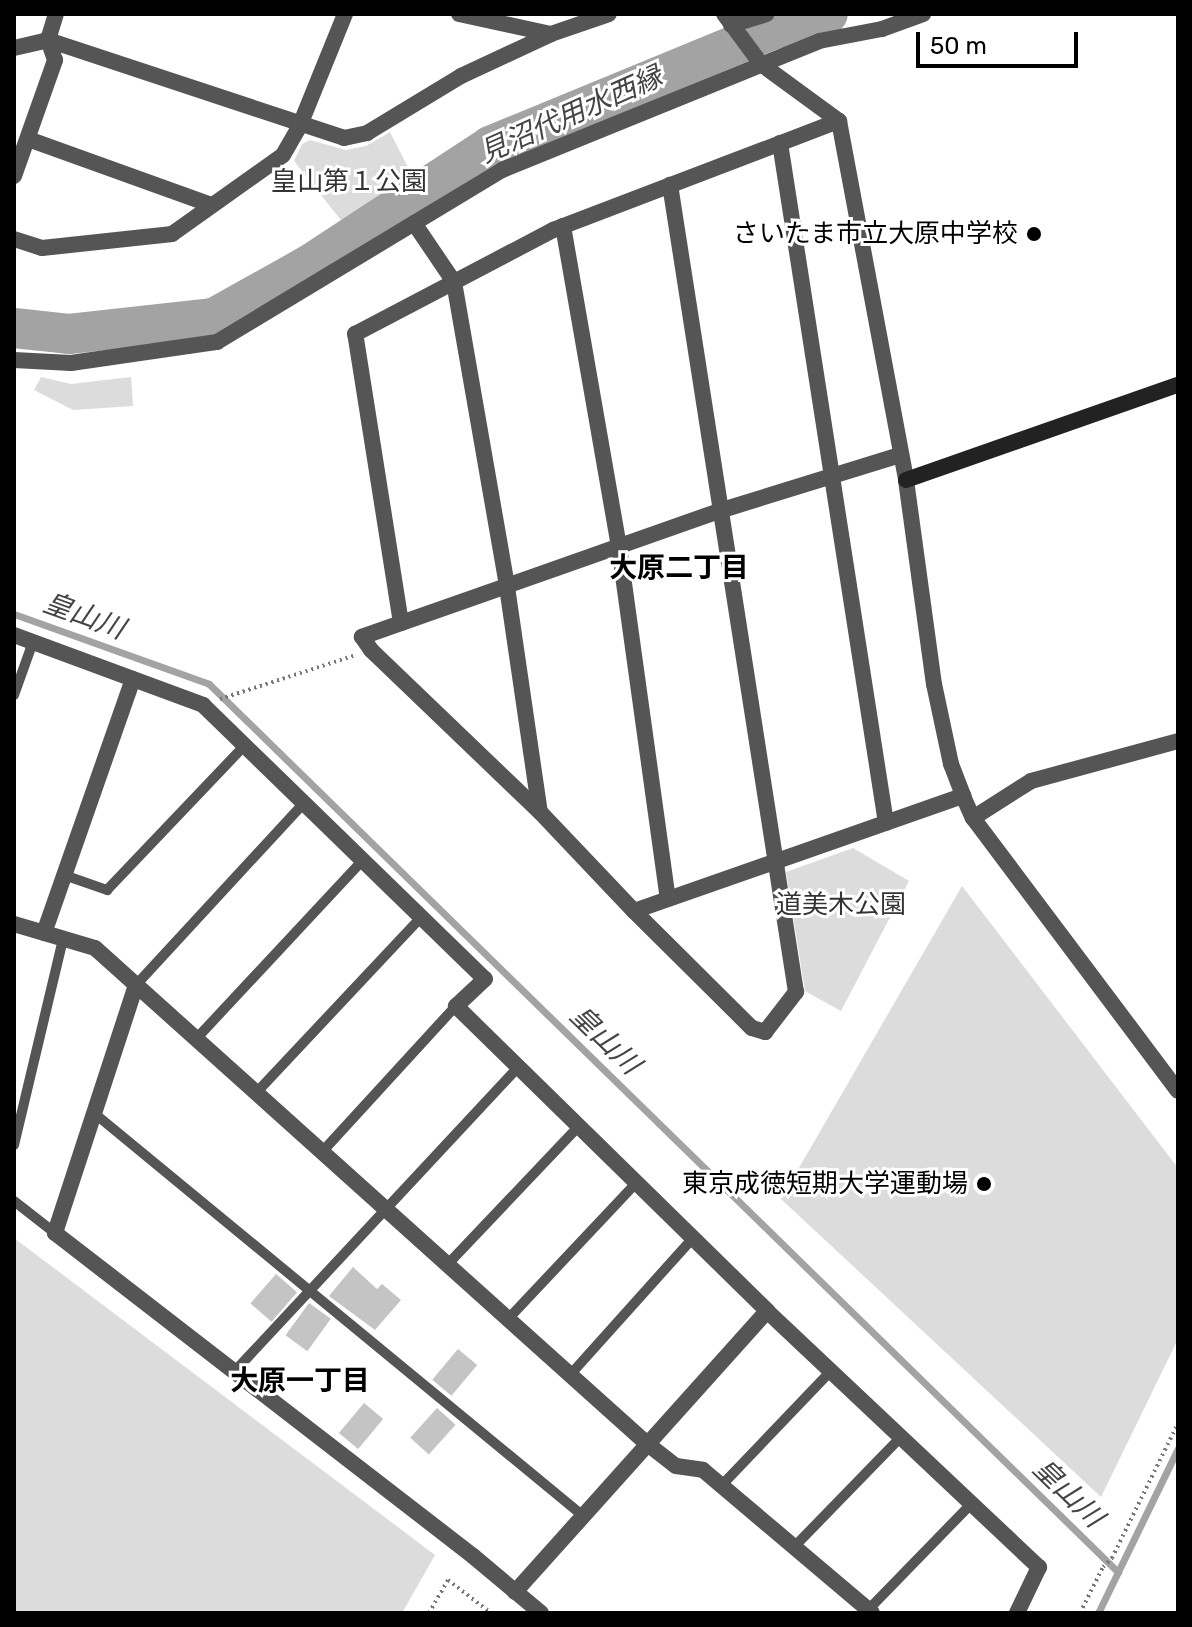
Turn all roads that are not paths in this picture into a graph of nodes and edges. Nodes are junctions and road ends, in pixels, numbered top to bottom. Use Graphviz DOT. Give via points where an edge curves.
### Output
graph roads {
  1 [pos="56,14"];
  2 [pos="345,14"];
  3 [pos="459,14"];
  4 [pos="609,14"];
  5 [pos="766,14"];
  6 [pos="923,14"];
  7 [pos="727,19"];
  8 [pos="551,34"];
  9 [pos="48,40"];
  10 [pos="14,48"];
  11 [pos="761,64"];
  12 [pos="839,121"];
  13 [pos="300,125"];
  14 [pos="28,139"];
  15 [pos="780,143"];
  16 [pos="14,176"];
  17 [pos="670,185"];
  18 [pos="211,205"];
  19 [pos="414,223"];
  20 [pos="563,226"];
  21 [pos="14,239"];
  22 [pos="454,282"];
  23 [pos="14,360"];
  24 [pos="1178,385"];
  25 [pos="900,455"];
  26 [pos="834,475"];
  27 [pos="906,480"];
  28 [pos="722,510"];
  29 [pos="619,547"];
  30 [pos="507,587"];
  31 [pos="401,623"];
  32 [pos="14,635"];
  33 [pos="33,642"];
  34 [pos="133,679"];
  35 [pos="14,695"];
  36 [pos="1178,741"];
  37 [pos="245,745"];
  38 [pos="963,796"];
  39 [pos="304,803"];
  40 [pos="540,812"];
  41 [pos="973,818"];
  42 [pos="886,823"];
  43 [pos="363,860"];
  44 [pos="776,861"];
  45 [pos="64,875"];
  46 [pos="668,899"];
  47 [pos="634,911"];
  48 [pos="421,917"];
  49 [pos="14,924"];
  50 [pos="44,933"];
  51 [pos="63,939"];
  52 [pos="136,985"];
  53 [pos="456,1006"];
  54 [pos="196,1039"];
  55 [pos="518,1067"];
  56 [pos="1178,1091"];
  57 [pos="256,1093"];
  58 [pos="94,1113"];
  59 [pos="579,1126"];
  60 [pos="14,1145"];
  61 [pos="322,1152"];
  62 [pos="636,1183"];
  63 [pos="14,1201"];
  64 [pos="385,1209"];
  65 [pos="55,1233"];
  66 [pos="693,1238"];
  67 [pos="447,1265"];
  68 [pos="310,1290"];
  69 [pos="767,1311"];
  70 [pos="508,1319"];
  71 [pos="831,1371"];
  72 [pos="233,1373"];
  73 [pos="570,1375"];
  74 [pos="901,1437"];
  75 [pos="645,1442"];
  76 [pos="721,1486"];
  77 [pos="971,1504"];
  78 [pos="582,1515"];
  79 [pos="794,1547"];
  80 [pos="515,1592"];
  81 [pos="870,1612"];
  82 [pos="541,1613"];
  83 [pos="1017,1613"];
  1 -- 9 [label="street"];
  2 -- 13 [label="street"];
  3 -- 8 [label="street"];
  4 -- 8 [label="street"];
  5 -- 7 [label="street"];
  6 -- 11 [label="street" via="882,29 819,41"];
  7 -- 11 [label="street"];
  8 -- 13 [label="street" via="461,76 367,133 344,138"];
  9 -- 10 [label="street"];
  9 -- 13 [label="street"];
  9 -- 14 [label="street" via="55,60"];
  11 -- 12 [label="street"];
  11 -- 19 [label="street" via="502,170"];
  12 -- 15 [label="street"];
  12 -- 25 [label="street"];
  13 -- 18 [label="street" via="283,155"];
  14 -- 16 [label="street"];
  14 -- 18 [label="street"];
  15 -- 17 [label="street"];
  15 -- 26 [label="street"];
  17 -- 20 [label="street"];
  17 -- 28 [label="street"];
  18 -- 21 [label="street" via="172,234 42,248"];
  19 -- 22 [label="street"];
  19 -- 23 [label="street" via="217,342 71,363"];
  20 -- 22 [label="street"];
  20 -- 29 [label="street"];
  22 -- 30 [label="street"];
  22 -- 31 [label="street" via="355,334"];
  24 -- 27 [label="street"];
  25 -- 26 [label="street"];
  25 -- 27 [label="street"];
  26 -- 28 [label="street"];
  26 -- 42 [label="street"];
  27 -- 38 [label="street" via="934,684"];
  28 -- 29 [label="street"];
  28 -- 44 [label="street"];
  29 -- 30 [label="street"];
  29 -- 46 [label="street"];
  30 -- 31 [label="street"];
  30 -- 40 [label="street"];
  31 -- 40 [label="street" via="362,637"];
  32 -- 33 [label="street"];
  33 -- 34 [label="street"];
  33 -- 35 [label="lane"];
  34 -- 37 [label="street" via="203,705"];
  34 -- 45 [label="street"];
  36 -- 41 [label="street" via="1031,781"];
  37 -- 39 [label="street"];
  37 -- 45 [label="lane" via="107,890"];
  38 -- 41 [label="street"];
  38 -- 42 [label="street"];
  39 -- 43 [label="street"];
  39 -- 52 [label="lane"];
  40 -- 47 [label="street"];
  41 -- 56 [label="street"];
  42 -- 44 [label="street"];
  43 -- 48 [label="street"];
  43 -- 54 [label="lane"];
  44 -- 46 [label="street"];
  44 -- 47 [label="street" via="796,992 765,1032 752,1028"];
  45 -- 50 [label="street"];
  46 -- 47 [label="street"];
  48 -- 53 [label="street" via="485,979"];
  48 -- 57 [label="lane"];
  49 -- 50 [label="street"];
  50 -- 51 [label="street"];
  51 -- 52 [label="street" via="95,948"];
  51 -- 60 [label="lane"];
  52 -- 54 [label="street"];
  52 -- 58 [label="street"];
  53 -- 55 [label="street"];
  53 -- 61 [label="lane"];
  54 -- 57 [label="street"];
  55 -- 59 [label="street"];
  55 -- 64 [label="lane"];
  57 -- 61 [label="street"];
  58 -- 65 [label="street"];
  58 -- 68 [label="lane"];
  59 -- 62 [label="street"];
  59 -- 67 [label="lane"];
  61 -- 64 [label="street"];
  62 -- 66 [label="street"];
  62 -- 70 [label="lane"];
  63 -- 65 [label="lane"];
  64 -- 67 [label="street"];
  64 -- 68 [label="lane"];
  65 -- 72 [label="street"];
  66 -- 69 [label="street"];
  66 -- 73 [label="lane"];
  67 -- 70 [label="street"];
  68 -- 72 [label="lane"];
  68 -- 78 [label="lane"];
  69 -- 71 [label="street"];
  69 -- 75 [label="street"];
  70 -- 73 [label="street"];
  71 -- 74 [label="street"];
  71 -- 76 [label="lane"];
  72 -- 80 [label="street"];
  73 -- 75 [label="street"];
  74 -- 77 [label="street"];
  74 -- 79 [label="lane"];
  75 -- 76 [label="street" via="676,1466 703,1470"];
  75 -- 78 [label="street"];
  76 -- 79 [label="street"];
  77 -- 81 [label="lane"];
  77 -- 83 [label="street" via="1039,1567"];
  78 -- 80 [label="street"];
  79 -- 81 [label="street"];
  80 -- 82 [label="street"];
}
